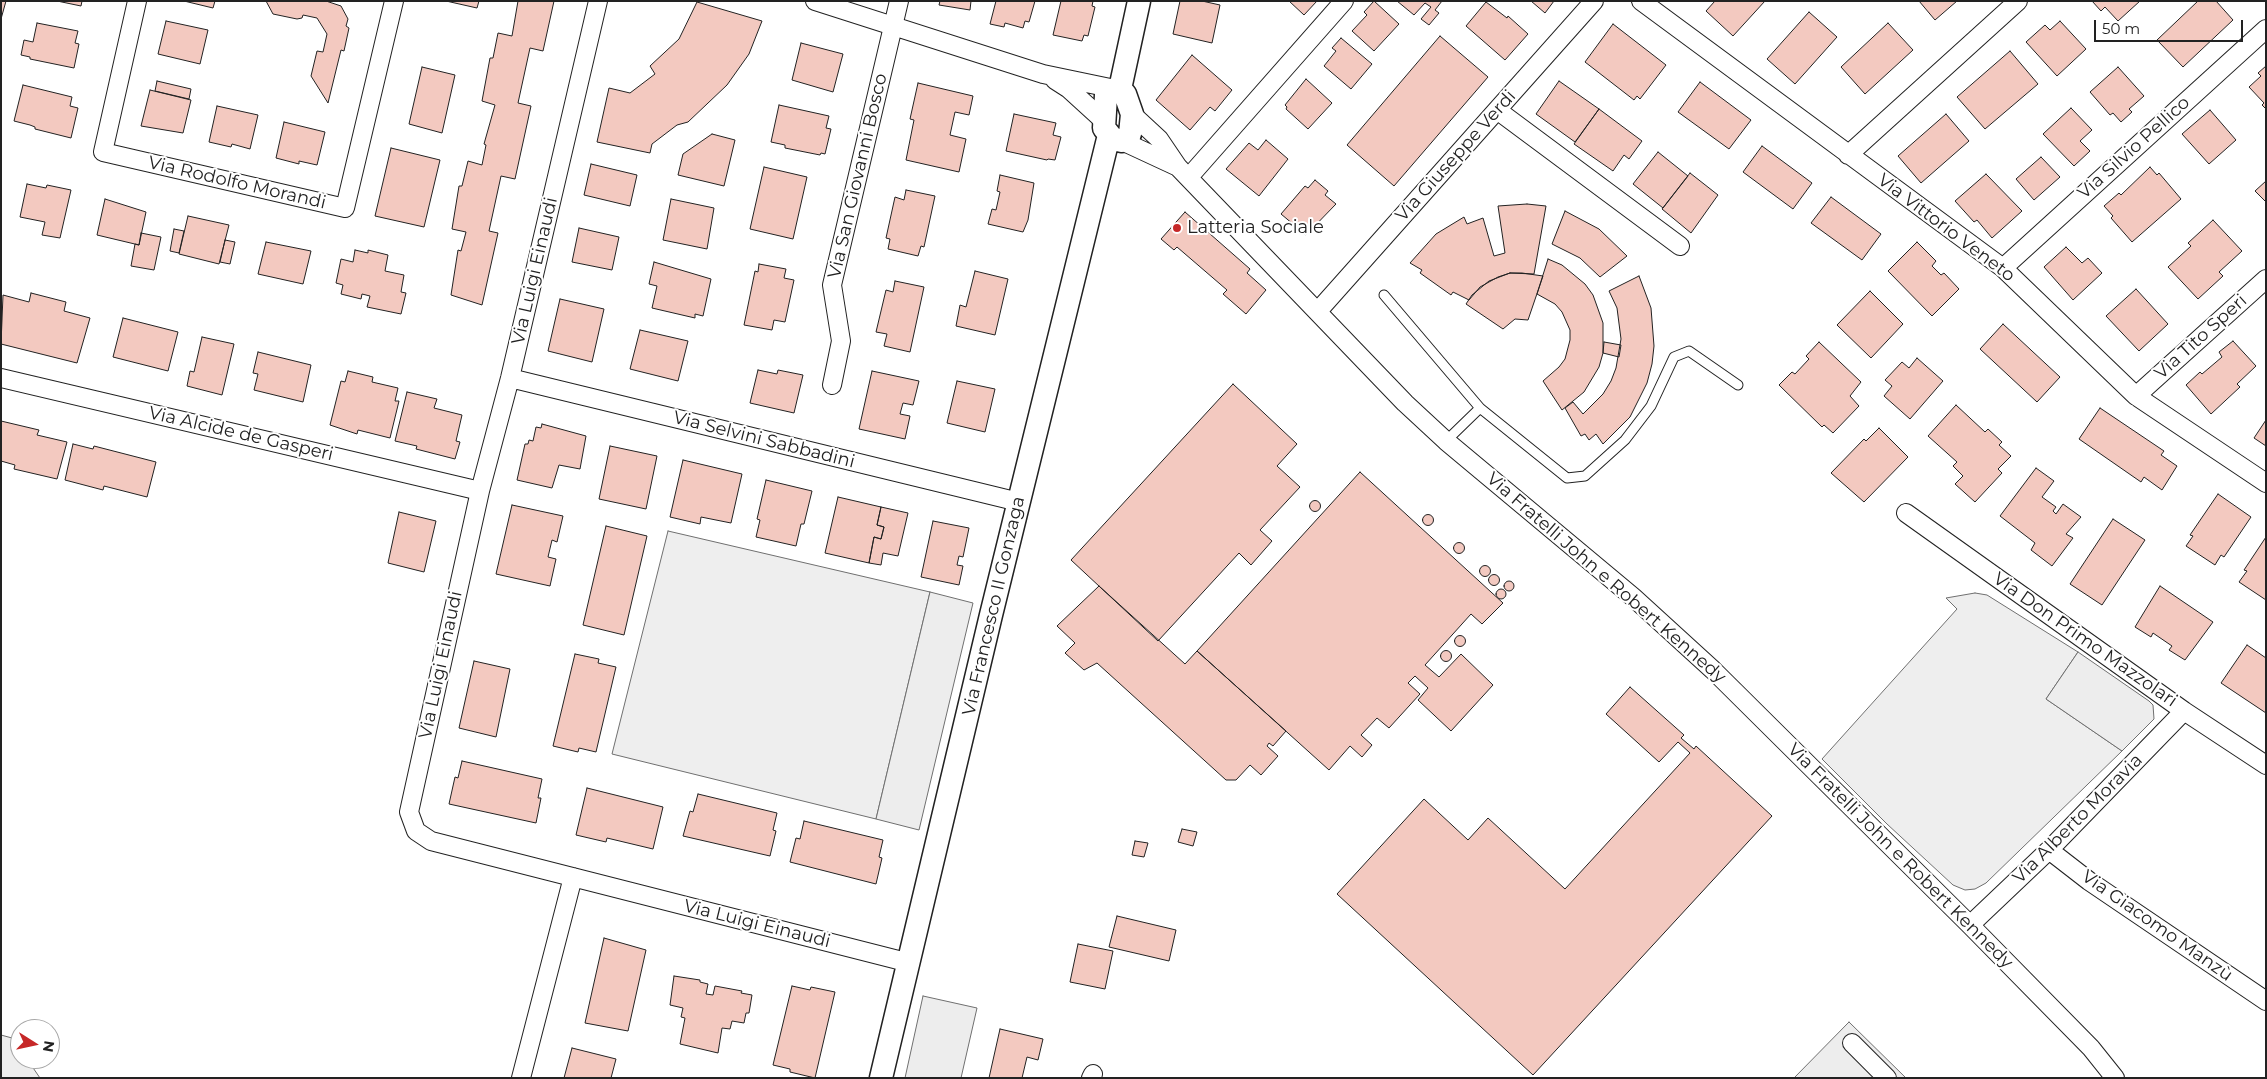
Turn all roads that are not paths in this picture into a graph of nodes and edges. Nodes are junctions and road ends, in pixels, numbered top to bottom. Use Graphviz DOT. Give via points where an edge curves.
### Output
graph roads {
  1 [pos="137,1"];
  2 [pos="394,1"];
  3 [pos="598,1"];
  4 [pos="816,1"];
  5 [pos="899,1"];
  6 [pos="1139,1"];
  7 [pos="1344,1"];
  8 [pos="1594,1"];
  9 [pos="1641,1"];
  10 [pos="2018,1"];
  11 [pos="894,26"];
  12 [pos="2266,29"];
  13 [pos="1043,74"];
  14 [pos="1118,89"];
  15 [pos="1497,110"];
  16 [pos="1132,114"];
  17 [pos="1111,132"];
  18 [pos="1848,154"];
  19 [pos="1184,172"];
  20 [pos="1680,246"];
  21 [pos="2003,268"];
  22 [pos="2266,279"];
  23 [pos="1384,295"];
  24 [pos="1318,311"];
  25 [pos="1,378"];
  26 [pos="510,378"];
  27 [pos="832,385"];
  28 [pos="1738,385"];
  29 [pos="2136,396"];
  30 [pos="1480,408"];
  31 [pos="1446,440"];
  32 [pos="2266,483"];
  33 [pos="480,491"];
  34 [pos="1019,502"];
  35 [pos="1906,513"];
  36 [pos="2184,711"];
  37 [pos="2266,765"];
  38 [pos="2050,850"];
  39 [pos="573,877"];
  40 [pos="1970,925"];
  41 [pos="910,963"];
  42 [pos="2266,1001"];
  43 [pos="1852,1043"];
  44 [pos="521,1078"];
  45 [pos="881,1078"];
  46 [pos="1887,1078"];
  47 [pos="2115,1078"];
  1 -- 2 [label="street, Via Rodolfo Morandi" via="103,152 345,208"];
  3 -- 26 [label="street, Via Luigi Einaudi"];
  4 -- 11 [label="street"];
  5 -- 11 [label="street, Via San Giovanni Bosco"];
  6 -- 14 [label="street"];
  7 -- 19 [label="street"];
  8 -- 15 [label="street, Via Giuseppe Verdi"];
  9 -- 18 [label="street, Via Vittorio Veneto"];
  10 -- 18 [label="street"];
  11 -- 13 [label="street"];
  11 -- 27 [label="street, Via San Giovanni Bosco" via="832,285 841,341"];
  12 -- 21 [label="street, Via Silvio Pellico"];
  13 -- 14 [label="street"];
  13 -- 17 [label="street, Via Fratelli John e Robert Kennedy" via="1069,88"];
  14 -- 16 [label="street" via="1125,94"];
  14 -- 17 [label="street, Via Francesco II Gonzaga" via="1106,96"];
  15 -- 20 [label="street"];
  15 -- 24 [label="street, Via Giuseppe Verdi"];
  16 -- 17 [label="street, Via Francesco II Gonzaga" via="1130,134"];
  16 -- 19 [label="street, Via Fratelli John e Robert Kennedy" via="1159,139"];
  17 -- 19 [label="street, Via Fratelli John e Robert Kennedy"];
  17 -- 34 [label="street, Via Francesco II Gonzaga"];
  18 -- 21 [label="street, Via Vittorio Veneto"];
  19 -- 24 [label="street, Via Fratelli John e Robert Kennedy"];
  21 -- 29 [label="street, Via Vittorio Veneto"];
  22 -- 29 [label="street, Via Tito Speri"];
  23 -- 30 [label="lane"];
  24 -- 31 [label="street, Via Fratelli John e Robert Kennedy" via="1405,403"];
  25 -- 33 [label="street, Via Alcide de Gasperi"];
  26 -- 33 [label="street, Via Luigi Einaudi"];
  26 -- 34 [label="street, Via Selvini Sabbadini"];
  28 -- 30 [label="lane" via="1689,351 1674,357 1651,406 1625,440 1586,476 1568,478"];
  29 -- 32 [label="street, Via Vittorio Veneto"];
  30 -- 31 [label="lane"];
  31 -- 40 [label="street, Via Fratelli John e Robert Kennedy" via="1597,566 1713,670"];
  33 -- 39 [label="street, Via Luigi Einaudi" via="409,812 416,831 431,841"];
  34 -- 41 [label="street, Via Francesco II Gonzaga"];
  35 -- 36 [label="street, Via Don Primo Mazzolari"];
  36 -- 37 [label="street, Via Don Primo Mazzolari"];
  36 -- 38 [label="street, Via Alberto Moravia"];
  38 -- 40 [label="street, Via Alberto Moravia"];
  38 -- 42 [label="street, Via Giacomo Manzù" via="2089,881"];
  39 -- 41 [label="street, Via Luigi Einaudi"];
  39 -- 44 [label="street"];
  40 -- 47 [label="street, Via Fratelli John e Robert Kennedy" via="2091,1048"];
  41 -- 45 [label="street, Via Francesco II Gonzaga"];
  43 -- 46 [label="street"];
}
